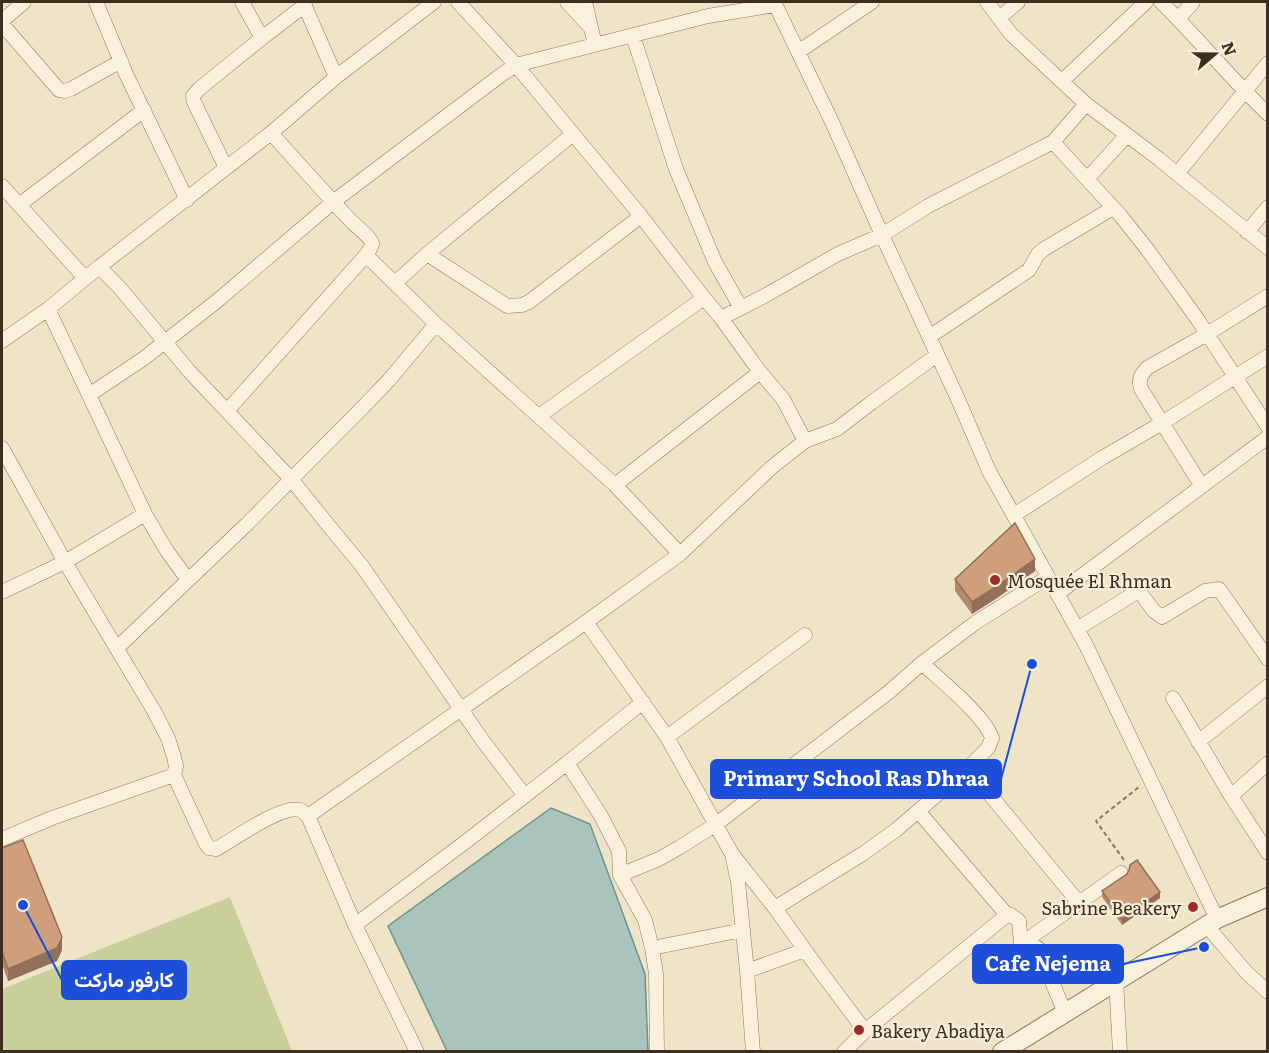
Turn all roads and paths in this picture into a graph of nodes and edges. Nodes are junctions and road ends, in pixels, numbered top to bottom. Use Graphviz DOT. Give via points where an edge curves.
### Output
graph roads {
  1 [pos="24,2"];
  2 [pos="96,2"];
  3 [pos="242,2"];
  4 [pos="434,2"];
  5 [pos="458,2"];
  6 [pos="567,2"];
  7 [pos="585,2"];
  8 [pos="872,2"];
  9 [pos="987,2"];
  10 [pos="1018,2"];
  11 [pos="1146,2"];
  12 [pos="1161,2"];
  13 [pos="1194,2"];
  14 [pos="304,3"];
  15 [pos="775,3"];
  16 [pos="999,18"];
  17 [pos="1178,19"];
  18 [pos="2,22"];
  19 [pos="590,27"];
  20 [pos="633,36"];
  21 [pos="262,38"];
  22 [pos="595,45"];
  23 [pos="798,52"];
  24 [pos="121,61"];
  25 [pos="1268,63"];
  26 [pos="516,65"];
  27 [pos="336,77"];
  28 [pos="1062,81"];
  29 [pos="1244,92"];
  30 [pos="1086,104"];
  31 [pos="144,110"];
  32 [pos="1268,114"];
  33 [pos="271,133"];
  34 [pos="573,134"];
  35 [pos="1127,135"];
  36 [pos="1053,142"];
  37 [pos="226,168"];
  38 [pos="1177,174"];
  39 [pos="1087,179"];
  40 [pos="2,186"];
  41 [pos="187,200"];
  42 [pos="333,202"];
  43 [pos="19,205"];
  44 [pos="1268,207"];
  45 [pos="1113,208"];
  46 [pos="641,216"];
  47 [pos="1247,232"];
  48 [pos="882,235"];
  49 [pos="1268,248"];
  50 [pos="427,254"];
  51 [pos="366,255"];
  52 [pos="99,267"];
  53 [pos="85,278"];
  54 [pos="395,283"];
  55 [pos="1268,296"];
  56 [pos="704,298"];
  57 [pos="741,308"];
  58 [pos="48,309"];
  59 [pos="721,318"];
  60 [pos="436,324"];
  61 [pos="1207,334"];
  62 [pos="929,337"];
  63 [pos="2,342"];
  64 [pos="165,342"];
  65 [pos="938,355"];
  66 [pos="1268,356"];
  67 [pos="760,372"];
  68 [pos="1234,376"];
  69 [pos="89,395"];
  70 [pos="227,411"];
  71 [pos="539,416"];
  72 [pos="1162,423"];
  73 [pos="1268,427"];
  74 [pos="1268,437"];
  75 [pos="805,441"];
  76 [pos="2,448"];
  77 [pos="291,480"];
  78 [pos="615,485"];
  79 [pos="1202,485"];
  80 [pos="145,514"];
  81 [pos="1014,515"];
  82 [pos="680,554"];
  83 [pos="65,562"];
  84 [pos="1048,577"];
  85 [pos="188,580"];
  86 [pos="2,592"];
  87 [pos="1057,594"];
  88 [pos="586,622"];
  89 [pos="1077,629"];
  90 [pos="805,635"];
  91 [pos="117,648"];
  92 [pos="1268,659"];
  93 [pos="922,663"];
  94 [pos="1268,686"];
  95 [pos="1173,698"];
  96 [pos="643,702"];
  97 [pos="461,709"];
  98 [pos="667,737"];
  99 [pos="1198,742"];
  100 [pos="567,762"];
  101 [pos="1268,763"];
  102 [pos="968,768"];
  103 [pos="174,775"];
  104 [pos="1151,778"];
  105 [pos="525,796"];
  106 [pos="1231,796"];
  107 [pos="918,811"];
  108 [pos="308,816"];
  109 [pos="715,825"];
  110 [pos="2,839"];
  111 [pos="1268,853"];
  112 [pos="732,854"];
  113 [pos="1121,873"];
  114 [pos="620,875"];
  115 [pos="1268,897"];
  116 [pos="1079,903"];
  117 [pos="775,908"];
  118 [pos="1007,915"];
  119 [pos="1212,922"];
  120 [pos="355,925"];
  121 [pos="743,930"];
  122 [pos="1021,944"];
  123 [pos="652,948"];
  124 [pos="805,950"];
  125 [pos="747,971"];
  126 [pos="1116,980"];
  127 [pos="1268,992"];
  128 [pos="1065,1013"];
  129 [pos="866,1031"];
  130 [pos="413,1051"];
  131 [pos="657,1052"];
  132 [pos="753,1052"];
  133 [pos="844,1052"];
  134 [pos="1002,1052"];
  135 [pos="1120,1052"];
  1 -- 18 [label="street"];
  2 -- 24 [label="street"];
  3 -- 21 [label="street"];
  4 -- 27 [label="street"];
  5 -- 26 [label="street"];
  6 -- 19 [label="street"];
  7 -- 19 [label="street"];
  8 -- 23 [label="street"];
  9 -- 16 [label="street"];
  10 -- 16 [label="street"];
  11 -- 28 [label="street"];
  12 -- 17 [label="street"];
  13 -- 17 [label="street"];
  14 -- 21 [label="street"];
  14 -- 27 [label="street"];
  15 -- 20 [label="street"];
  15 -- 23 [label="street"];
  16 -- 28 [label="street"];
  17 -- 29 [label="street"];
  18 -- 24 [label="street" via="59,90 71,89"];
  19 -- 22 [label="street"];
  20 -- 22 [label="street"];
  20 -- 57 [label="street" via="676,169 715,262"];
  21 -- 37 [label="street" via="193,96"];
  22 -- 26 [label="street"];
  23 -- 48 [label="street"];
  24 -- 31 [label="street"];
  25 -- 29 [label="street"];
  26 -- 34 [label="street"];
  26 -- 42 [label="street"];
  27 -- 33 [label="street"];
  28 -- 30 [label="street"];
  29 -- 32 [label="street"];
  29 -- 38 [label="street"];
  30 -- 35 [label="street"];
  30 -- 36 [label="street"];
  31 -- 41 [label="street"];
  31 -- 43 [label="street"];
  33 -- 37 [label="street"];
  33 -- 42 [label="street"];
  34 -- 46 [label="street"];
  34 -- 50 [label="street"];
  35 -- 38 [label="street"];
  35 -- 39 [label="street"];
  36 -- 39 [label="street"];
  36 -- 48 [label="street"];
  37 -- 41 [label="street"];
  38 -- 47 [label="street"];
  39 -- 45 [label="street"];
  40 -- 43 [label="street"];
  41 -- 52 [label="street"];
  42 -- 51 [label="street" via="369,238 372,247"];
  42 -- 64 [label="street"];
  43 -- 53 [label="street"];
  44 -- 47 [label="street"];
  45 -- 61 [label="street"];
  45 -- 62 [label="street" via="1044,249 1029,270"];
  46 -- 50 [label="street" via="522,305 507,306"];
  46 -- 56 [label="street"];
  47 -- 49 [label="street"];
  48 -- 57 [label="street" via="838,254"];
  48 -- 62 [label="street"];
  50 -- 54 [label="street"];
  51 -- 54 [label="street"];
  51 -- 70 [label="street"];
  52 -- 53 [label="street"];
  52 -- 64 [label="street"];
  53 -- 58 [label="street"];
  54 -- 60 [label="street"];
  55 -- 61 [label="street"];
  56 -- 59 [label="street"];
  56 -- 71 [label="street"];
  57 -- 59 [label="street"];
  58 -- 63 [label="street"];
  58 -- 69 [label="street"];
  59 -- 67 [label="street"];
  60 -- 71 [label="street"];
  60 -- 77 [label="street"];
  61 -- 68 [label="street"];
  61 -- 72 [label="street" via="1142,374 1141,389"];
  62 -- 65 [label="street"];
  64 -- 69 [label="street"];
  64 -- 70 [label="street"];
  65 -- 75 [label="street" via="837,429"];
  65 -- 81 [label="street" via="989,471"];
  66 -- 68 [label="street"];
  67 -- 75 [label="street" via="783,399"];
  67 -- 78 [label="street"];
  68 -- 72 [label="street"];
  68 -- 73 [label="street"];
  69 -- 80 [label="street"];
  70 -- 77 [label="street"];
  71 -- 78 [label="street"];
  72 -- 79 [label="street"];
  72 -- 81 [label="street"];
  74 -- 79 [label="street"];
  75 -- 82 [label="street"];
  76 -- 83 [label="street"];
  77 -- 85 [label="street"];
  77 -- 97 [label="street" via="362,566"];
  78 -- 82 [label="street"];
  79 -- 87 [label="street"];
  80 -- 83 [label="street"];
  80 -- 85 [label="street"];
  81 -- 84 [label="street"];
  82 -- 88 [label="street"];
  83 -- 86 [label="street"];
  83 -- 91 [label="street"];
  84 -- 87 [label="street"];
  84 -- 93 [label="street" via="975,623"];
  85 -- 91 [label="street"];
  87 -- 89 [label="street"];
  88 -- 96 [label="street"];
  88 -- 97 [label="street"];
  89 -- 92 [label="street" via="1135,593 1141,594 1162,617 1205,591 1219,589"];
  89 -- 104 [label="street"];
  90 -- 98 [label="street"];
  91 -- 103 [label="street" via="168,738 176,766"];
  93 -- 102 [label="street" via="990,732 988,748"];
  93 -- 109 [label="street"];
  94 -- 99 [label="street"];
  95 -- 99 [label="street"];
  96 -- 98 [label="street"];
  96 -- 100 [label="street"];
  97 -- 105 [label="street"];
  97 -- 108 [label="street"];
  98 -- 109 [label="street"];
  99 -- 106 [label="street"];
  100 -- 105 [label="street"];
  100 -- 114 [label="street" via="619,851"];
  101 -- 106 [label="street"];
  102 -- 107 [label="street"];
  102 -- 116 [label="street"];
  103 -- 108 [label="street" via="209,848 216,849 276,814 300,810"];
  103 -- 110 [label="street"];
  104 -- 113 [label="path" via="1096,821 1129,868"];
  104 -- 119 [label="street"];
  105 -- 120 [label="street"];
  106 -- 111 [label="street"];
  107 -- 117 [label="street" via="864,853"];
  107 -- 118 [label="street"];
  108 -- 120 [label="street"];
  109 -- 112 [label="street"];
  109 -- 114 [label="street" via="659,859"];
  112 -- 117 [label="street"];
  112 -- 121 [label="street"];
  113 -- 116 [label="street"];
  114 -- 123 [label="street" via="645,920"];
  115 -- 119 [label="street"];
  116 -- 122 [label="street"];
  117 -- 124 [label="street"];
  118 -- 122 [label="street" via="1019,921"];
  118 -- 129 [label="street"];
  119 -- 126 [label="street"];
  119 -- 127 [label="street" via="1245,972"];
  120 -- 130 [label="street"];
  121 -- 123 [label="street"];
  121 -- 125 [label="street"];
  122 -- 128 [label="street" via="1038,948"];
  123 -- 131 [label="street"];
  124 -- 125 [label="street"];
  124 -- 129 [label="street"];
  125 -- 132 [label="street"];
  126 -- 128 [label="street"];
  126 -- 135 [label="street"];
  128 -- 134 [label="street"];
  129 -- 133 [label="street"];
}
